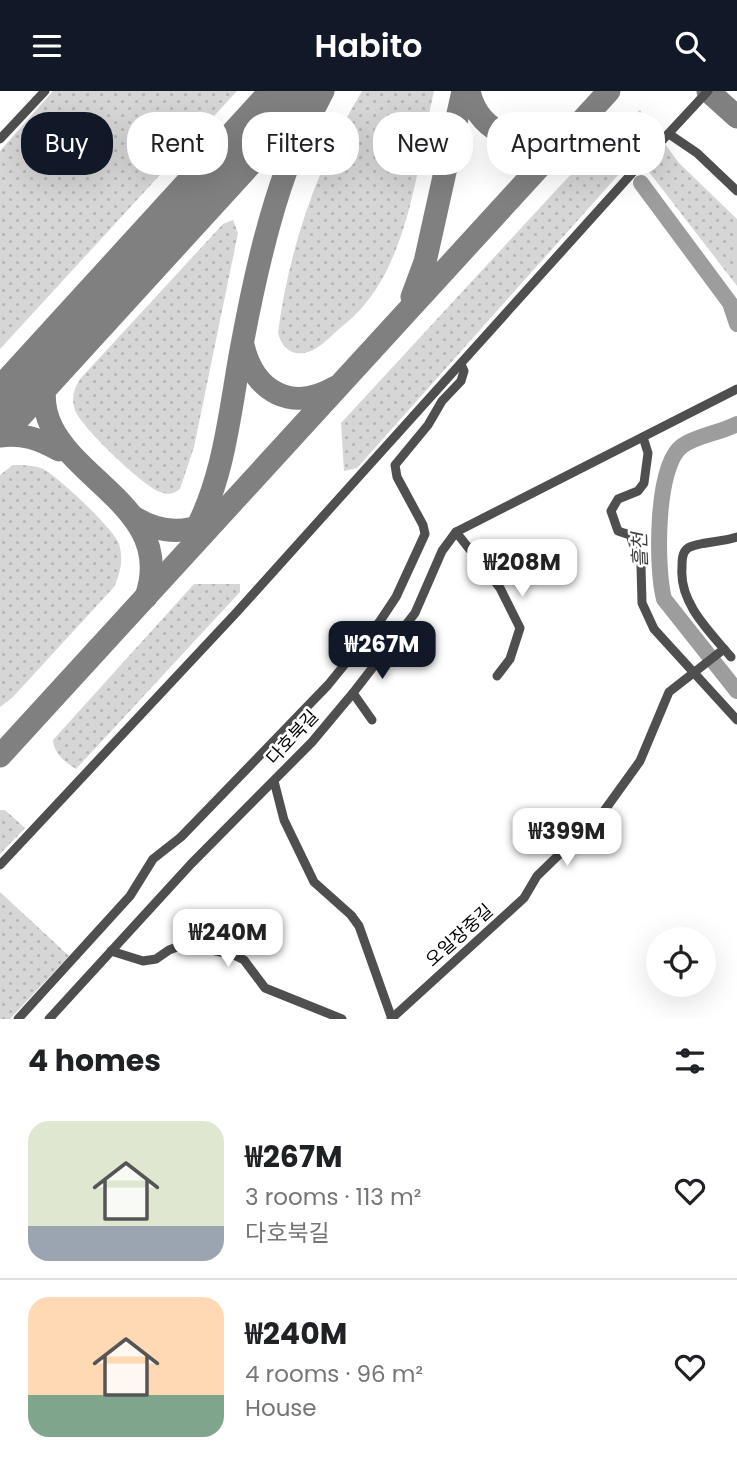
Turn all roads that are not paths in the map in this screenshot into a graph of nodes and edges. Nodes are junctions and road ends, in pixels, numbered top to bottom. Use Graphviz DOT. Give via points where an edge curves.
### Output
graph roads {
  1 [pos="45,91"];
  2 [pos="708,91"];
  3 [pos="669,134"];
  4 [pos="0,139"];
  5 [pos="737,191"];
  6 [pos="461,364"];
  7 [pos="737,389"];
  8 [pos="643,437"];
  9 [pos="456,532"];
  10 [pos="737,537"];
  11 [pos="634,547"];
  12 [pos="641,566"];
  13 [pos="724,649"];
  14 [pos="732,657"];
  15 [pos="694,674"];
  16 [pos="497,676"];
  17 [pos="353,693"];
  18 [pos="372,720"];
  19 [pos="737,720"];
  20 [pos="274,781"];
  21 [pos="0,865"];
  22 [pos="111,951"];
  23 [pos="19,1019"];
  24 [pos="49,1019"];
  25 [pos="342,1019"];
  26 [pos="391,1019"];
  1 -- 4 [label="street"];
  2 -- 3 [label="street"];
  3 -- 5 [label="street"];
  3 -- 6 [label="street"];
  6 -- 21 [label="street"];
  6 -- 23 [label="street" via="461,381 395,465 425,534 380,621 311,704 181,837 153,859 130,896"];
  7 -- 8 [label="street"];
  8 -- 9 [label="street"];
  8 -- 11 [label="street" via="648,453 644,483 638,491 618,499 611,511 618,531 630,535"];
  9 -- 16 [label="street" via="500,588 520,628 510,659"];
  9 -- 17 [label="street, 다호북길" via="442,551 415,613"];
  10 -- 13 [label="street" via="691,546 682,559 681,582 689,603"];
  12 -- 15 [label="street" via="640,590 647,616"];
  13 -- 14 [label="street"];
  13 -- 15 [label="street, 오일장중길"];
  15 -- 19 [label="street"];
  15 -- 26 [label="street, 오일장중길" via="669,692 644,755 604,811 537,876 524,898"];
  17 -- 18 [label="street"];
  17 -- 20 [label="street, 다호북길"];
  20 -- 22 [label="street, 다호북길"];
  20 -- 26 [label="street" via="284,820 314,881 359,926"];
  22 -- 24 [label="street, 다호북길"];
  22 -- 25 [label="street" via="142,961 185,944 234,955 265,988"];
}
